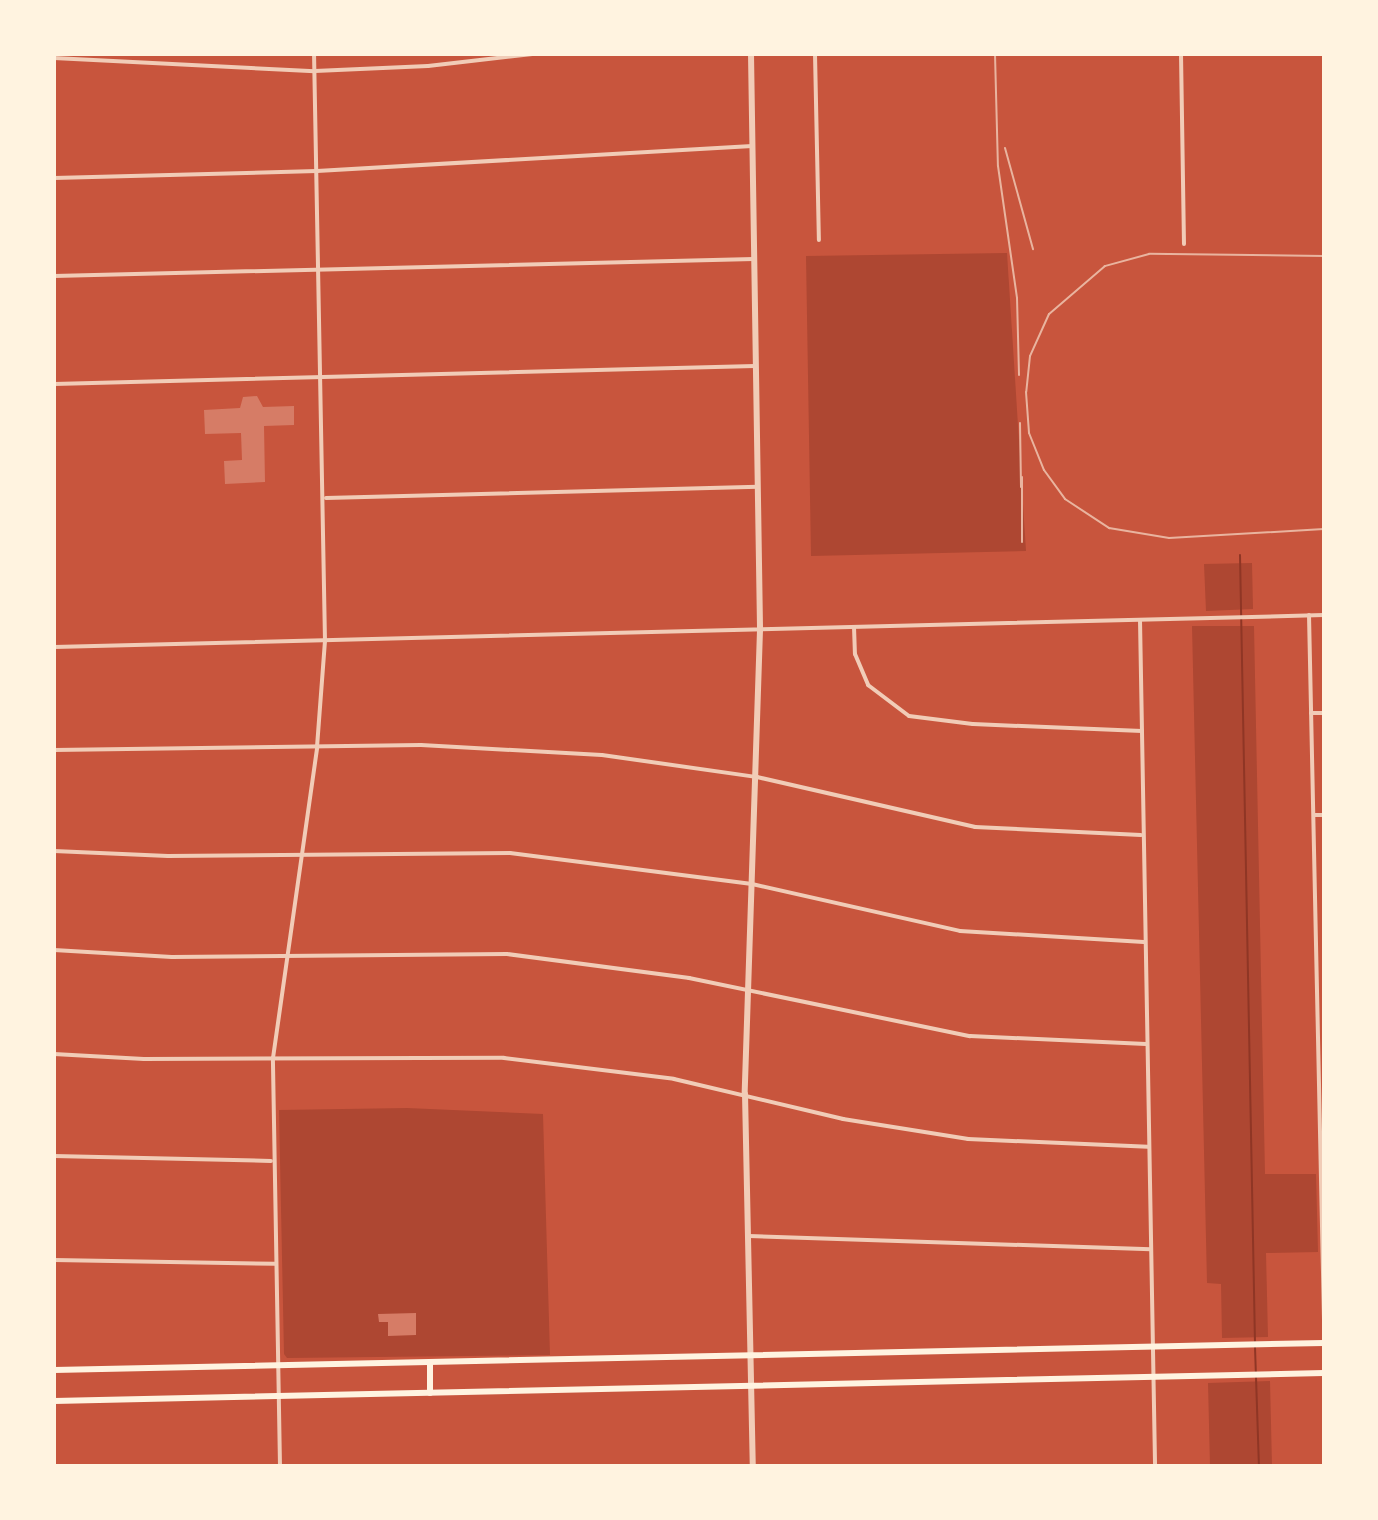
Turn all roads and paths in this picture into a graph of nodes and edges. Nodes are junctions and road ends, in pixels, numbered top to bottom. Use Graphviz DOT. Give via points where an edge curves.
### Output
graph roads {
  1 [pos="314,54"];
  2 [pos="532,54"];
  3 [pos="751,54"];
  4 [pos="815,54"];
  5 [pos="1181,54"];
  6 [pos="54,58"];
  7 [pos="315,71"];
  8 [pos="752,146"];
  9 [pos="317,171"];
  10 [pos="54,178"];
  11 [pos="819,240"];
  12 [pos="1184,244"];
  13 [pos="754,259"];
  14 [pos="320,269"];
  15 [pos="54,276"];
  16 [pos="755,366"];
  17 [pos="322,377"];
  18 [pos="54,384"];
  19 [pos="758,487"];
  20 [pos="326,498"];
  21 [pos="1309,615"];
  22 [pos="1324,615"];
  23 [pos="1140,620"];
  24 [pos="854,627"];
  25 [pos="760,630"];
  26 [pos="325,641"];
  27 [pos="54,647"];
  28 [pos="1311,713"];
  29 [pos="1324,713"];
  30 [pos="1142,731"];
  31 [pos="317,747"];
  32 [pos="54,750"];
  33 [pos="757,777"];
  34 [pos="1315,815"];
  35 [pos="1324,815"];
  36 [pos="1141,835"];
  37 [pos="54,851"];
  38 [pos="300,854"];
  39 [pos="752,884"];
  40 [pos="1316,918"];
  41 [pos="1324,918"];
  42 [pos="1144,942"];
  43 [pos="54,950"];
  44 [pos="285,955"];
  45 [pos="748,989"];
  46 [pos="1321,1020"];
  47 [pos="1146,1044"];
  48 [pos="54,1054"];
  49 [pos="273,1058"];
  50 [pos="745,1094"];
  51 [pos="1323,1122"];
  52 [pos="1148,1147"];
  53 [pos="54,1156"];
  54 [pos="272,1161"];
  55 [pos="747,1236"];
  56 [pos="1151,1249"];
  57 [pos="54,1260"];
  58 [pos="275,1264"];
  59 [pos="1324,1320"];
  60 [pos="1324,1343"];
  61 [pos="1152,1346"];
  62 [pos="750,1354"];
  63 [pos="430,1362"];
  64 [pos="278,1364"];
  65 [pos="54,1370"];
  66 [pos="1324,1373"];
  67 [pos="1153,1377"];
  68 [pos="752,1386"];
  69 [pos="430,1393"];
  70 [pos="279,1396"];
  71 [pos="54,1401"];
  72 [pos="280,1466"];
  73 [pos="753,1466"];
  74 [pos="1155,1466"];
  1 -- 7 [label="street"];
  2 -- 7 [label="street"];
  3 -- 8 [label="street"];
  4 -- 11 [label="street"];
  5 -- 12 [label="street"];
  6 -- 7 [label="street"];
  7 -- 9 [label="street"];
  8 -- 9 [label="street"];
  8 -- 13 [label="street"];
  9 -- 10 [label="street"];
  9 -- 14 [label="street"];
  13 -- 14 [label="street"];
  13 -- 16 [label="street"];
  14 -- 15 [label="street"];
  14 -- 17 [label="street"];
  16 -- 17 [label="street"];
  16 -- 19 [label="street"];
  17 -- 18 [label="street"];
  17 -- 20 [label="street"];
  19 -- 20 [label="street"];
  19 -- 25 [label="street"];
  20 -- 26 [label="street"];
  21 -- 22 [label="street"];
  21 -- 23 [label="street"];
  21 -- 28 [label="street"];
  23 -- 24 [label="street"];
  23 -- 30 [label="street"];
  24 -- 25 [label="street"];
  24 -- 30 [label="street" via="855,654 868,685 909,716"];
  25 -- 26 [label="street"];
  25 -- 33 [label="street"];
  26 -- 27 [label="street"];
  26 -- 31 [label="street"];
  28 -- 29 [label="street"];
  28 -- 34 [label="street"];
  30 -- 36 [label="street"];
  31 -- 32 [label="street"];
  31 -- 33 [label="street" via="513,748"];
  31 -- 38 [label="street"];
  33 -- 36 [label="street" via="975,827"];
  33 -- 39 [label="street"];
  34 -- 35 [label="street"];
  34 -- 40 [label="street"];
  36 -- 42 [label="street"];
  37 -- 38 [label="street"];
  38 -- 39 [label="street" via="510,853"];
  38 -- 44 [label="street"];
  39 -- 42 [label="street" via="960,931"];
  39 -- 45 [label="street"];
  40 -- 41 [label="street"];
  40 -- 46 [label="street"];
  42 -- 47 [label="street"];
  43 -- 44 [label="street"];
  44 -- 45 [label="street" via="507,954"];
  44 -- 49 [label="street"];
  45 -- 47 [label="street" via="970,1036"];
  45 -- 50 [label="street"];
  46 -- 51 [label="street"];
  47 -- 52 [label="street"];
  48 -- 49 [label="street"];
  49 -- 50 [label="street" via="504,1058 596,1066"];
  49 -- 54 [label="street"];
  50 -- 52 [label="street" via="859,1122 968,1139"];
  50 -- 55 [label="street"];
  51 -- 59 [label="street"];
  52 -- 56 [label="street"];
  53 -- 54 [label="street"];
  54 -- 58 [label="street"];
  55 -- 56 [label="street"];
  55 -- 62 [label="street"];
  56 -- 61 [label="street"];
  57 -- 58 [label="street"];
  58 -- 64 [label="street"];
  60 -- 61 [label="main road"];
  61 -- 62 [label="main road"];
  61 -- 67 [label="street"];
  62 -- 63 [label="main road"];
  62 -- 68 [label="street"];
  63 -- 64 [label="main road"];
  63 -- 69 [label="main road"];
  64 -- 65 [label="main road"];
  64 -- 70 [label="street"];
  66 -- 67 [label="main road"];
  67 -- 68 [label="main road"];
  67 -- 74 [label="street"];
  68 -- 69 [label="main road"];
  68 -- 73 [label="street"];
  69 -- 70 [label="main road"];
  70 -- 71 [label="main road"];
  70 -- 72 [label="street"];
}
